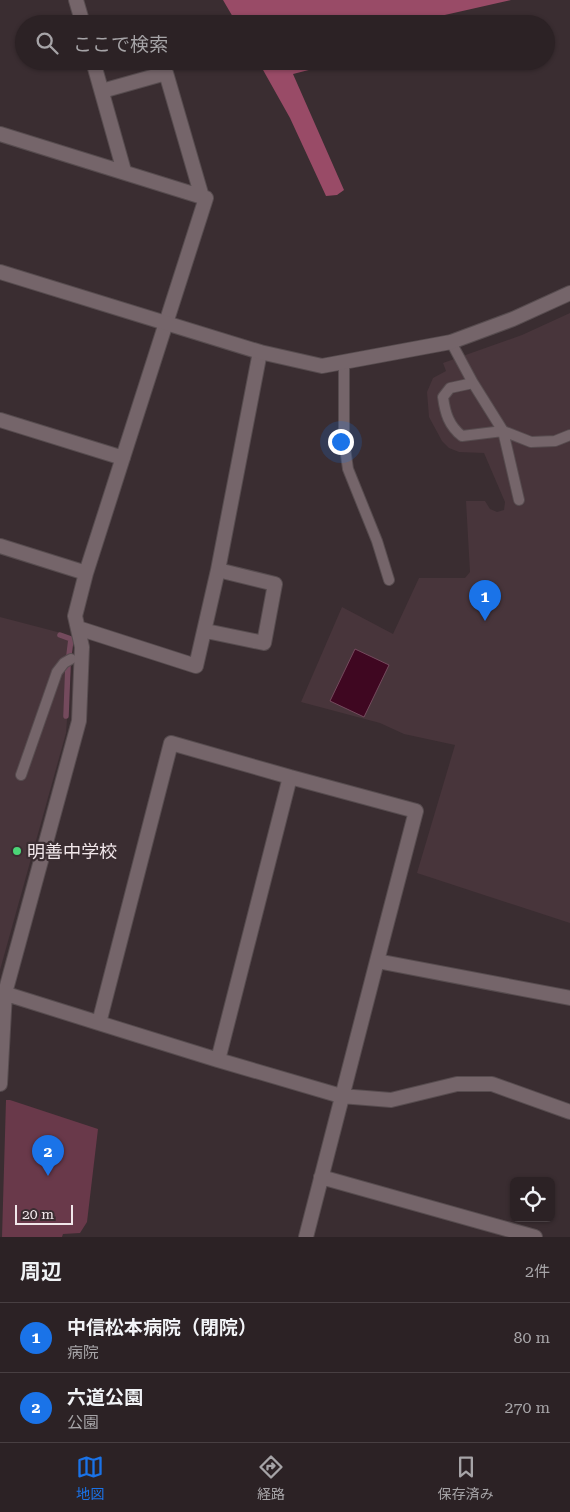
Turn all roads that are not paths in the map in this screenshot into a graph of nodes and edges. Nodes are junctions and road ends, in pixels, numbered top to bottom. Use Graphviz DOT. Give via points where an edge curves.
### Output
graph roads {
  1 [pos="76,0"];
  2 [pos="80,15"];
  3 [pos="96,70"];
  4 [pos="102,91"];
  5 [pos="0,134"];
  6 [pos="124,171"];
  7 [pos="202,197"];
  8 [pos="0,272"];
  9 [pos="570,293"];
  10 [pos="166,322"];
  11 [pos="451,342"];
  12 [pos="260,352"];
  13 [pos="344,361"];
  14 [pos="473,383"];
  15 [pos="0,420"];
  16 [pos="503,431"];
  17 [pos="570,435"];
  18 [pos="123,458"];
  19 [pos="519,500"];
  20 [pos="0,546"];
  21 [pos="218,570"];
  22 [pos="86,573"];
  23 [pos="389,580"];
  24 [pos="78,628"];
  25 [pos="206,632"];
  26 [pos="77,658"];
  27 [pos="21,775"];
  28 [pos="290,777"];
  29 [pos="377,961"];
  30 [pos="3,992"];
  31 [pos="570,998"];
  32 [pos="99,1023"];
  33 [pos="218,1060"];
  34 [pos="0,1084"];
  35 [pos="341,1096"];
  36 [pos="570,1112"];
  37 [pos="321,1177"];
  38 [pos="306,1237"];
  39 [pos="535,1237"];
  1 -- 2 [label="street"];
  3 -- 4 [label="street"];
  4 -- 6 [label="street"];
  4 -- 7 [label="street" via="166,73"];
  5 -- 6 [label="street"];
  6 -- 7 [label="street"];
  7 -- 10 [label="street" via="206,198"];
  8 -- 10 [label="street"];
  9 -- 11 [label="street"];
  10 -- 12 [label="street"];
  10 -- 18 [label="street"];
  11 -- 13 [label="street"];
  11 -- 14 [label="lane"];
  12 -- 13 [label="street" via="322,366"];
  12 -- 21 [label="street"];
  13 -- 23 [label="lane" via="344,442 348,469"];
  14 -- 16 [label="lane"];
  14 -- 16 [label="lane" via="450,388 443,396 453,430 462,436"];
  15 -- 18 [label="street"];
  16 -- 17 [label="lane" via="531,442 555,441"];
  16 -- 19 [label="lane"];
  18 -- 22 [label="street"];
  20 -- 22 [label="street"];
  21 -- 25 [label="street"];
  21 -- 25 [label="street" via="275,584 264,643"];
  22 -- 24 [label="street" via="75,616"];
  24 -- 25 [label="street" via="196,666"];
  24 -- 26 [label="street"];
  26 -- 27 [label="lane" via="64,663 57,672"];
  26 -- 30 [label="street" via="79,721"];
  28 -- 29 [label="street" via="416,812"];
  28 -- 32 [label="street" via="171,744"];
  28 -- 33 [label="street"];
  29 -- 31 [label="street"];
  29 -- 35 [label="street"];
  30 -- 32 [label="street"];
  30 -- 34 [label="street"];
  32 -- 33 [label="street"];
  33 -- 35 [label="street"];
  35 -- 36 [label="street" via="391,1100 457,1084 492,1084"];
  35 -- 37 [label="street"];
  37 -- 38 [label="street"];
  37 -- 39 [label="street"];
}
